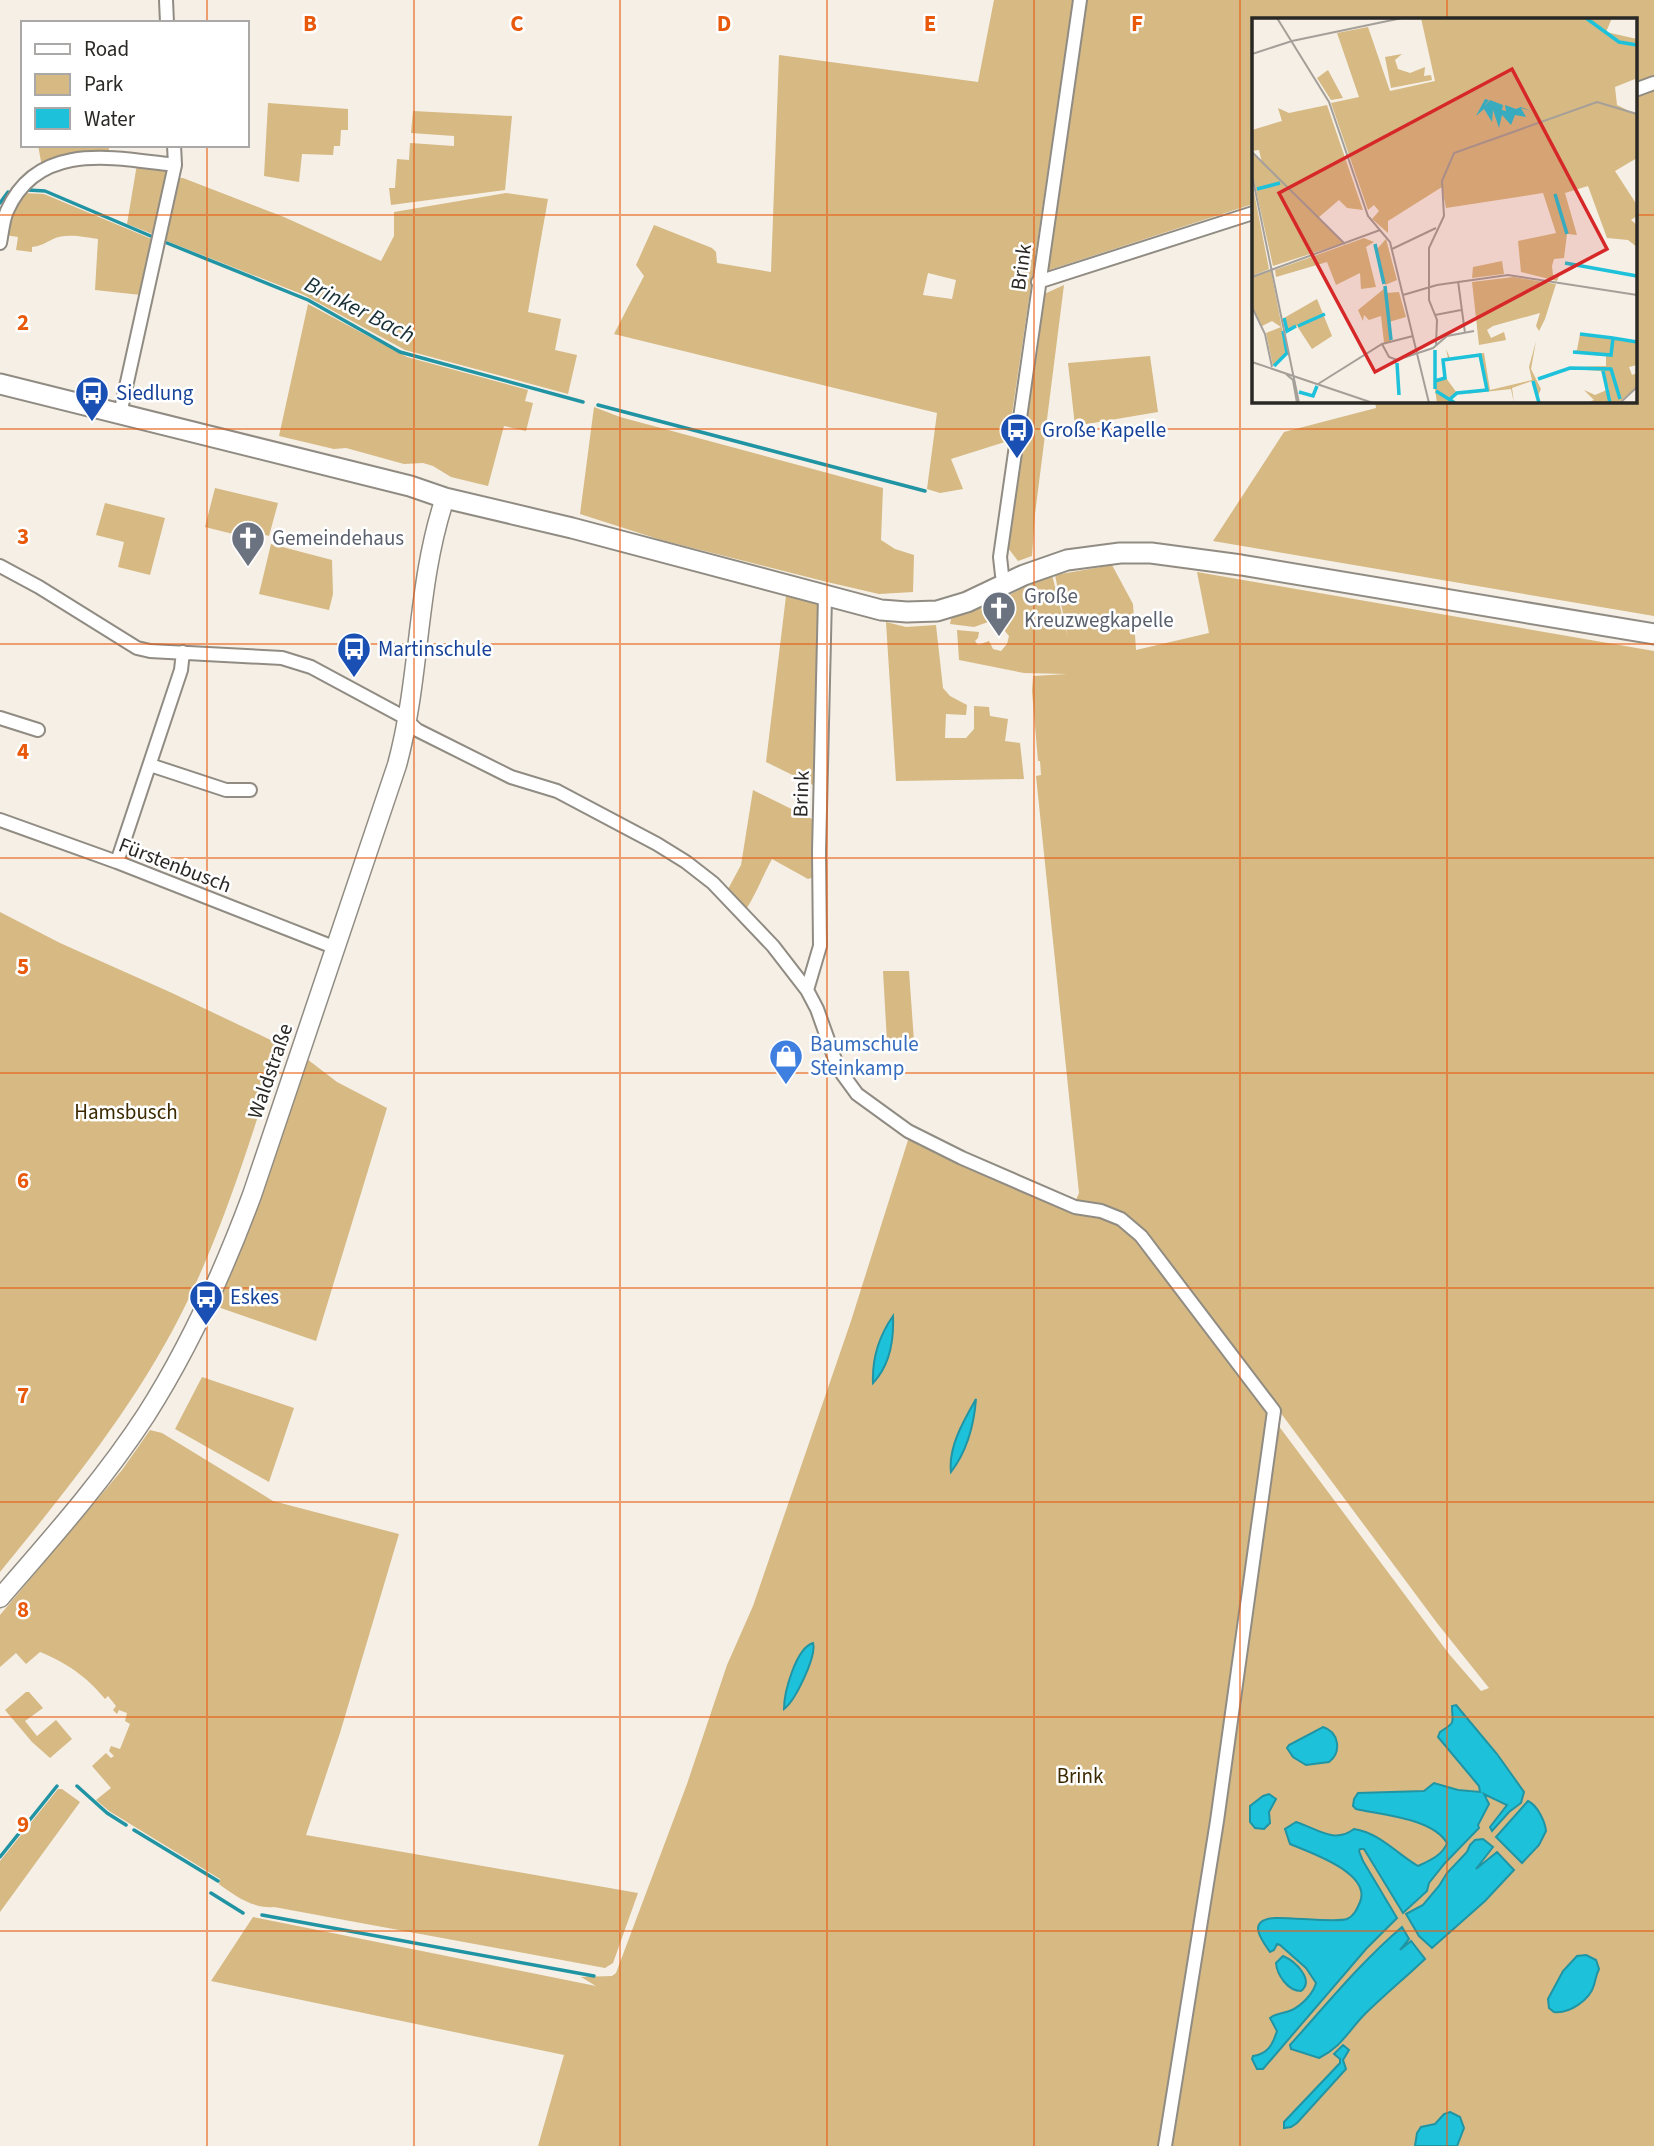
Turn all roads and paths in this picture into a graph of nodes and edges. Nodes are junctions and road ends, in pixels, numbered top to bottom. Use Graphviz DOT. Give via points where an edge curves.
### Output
graph roads {
  1 [pos="166,0"];
  2 [pos="1080,0"];
  3 [pos="167,21"];
  4 [pos="1654,83"];
  5 [pos="1636,90"];
  6 [pos="174,147"];
  7 [pos="175,165"];
  8 [pos="1252,214"];
  9 [pos="0,243"];
  10 [pos="1038,282"];
  11 [pos="0,384"];
  12 [pos="120,414"];
  13 [pos="446,498"];
  14 [pos="0,566"];
  15 [pos="1007,583"];
  16 [pos="825,596"];
  17 [pos="1654,634"];
  18 [pos="183,653"];
  19 [pos="0,718"];
  20 [pos="408,722"];
  21 [pos="38,730"];
  22 [pos="150,765"];
  23 [pos="250,790"];
  24 [pos="0,820"];
  25 [pos="117,862"];
  26 [pos="336,948"];
  27 [pos="807,990"];
  28 [pos="0,1598"];
  29 [pos="1165,2146"];
  1 -- 3 [label="street"];
  2 -- 10 [label="street, Brink"];
  4 -- 5 [label="street"];
  6 -- 7 [label="street"];
  7 -- 9 [label="street" via="96,156 57,163 15,197 6,212"];
  7 -- 12 [label="street"];
  8 -- 10 [label="street"];
  10 -- 15 [label="street, Brink" via="1000,557"];
  11 -- 12 [label="main road"];
  12 -- 13 [label="main road"];
  13 -- 16 [label="main road"];
  13 -- 20 [label="street, Waldstraße" via="431,547"];
  14 -- 18 [label="street" via="132,645"];
  15 -- 16 [label="main road" via="957,606 922,612 881,610"];
  15 -- 17 [label="main road" via="1067,560 1151,553"];
  16 -- 27 [label="street, Brink" via="820,946"];
  18 -- 20 [label="street" via="302,663"];
  18 -- 22 [label="street"];
  19 -- 21 [label="street"];
  20 -- 26 [label="street, Waldstraße"];
  20 -- 27 [label="street" via="510,778 557,791 686,862 756,926"];
  22 -- 23 [label="street" via="226,790"];
  22 -- 25 [label="street"];
  24 -- 25 [label="street, Fürstenbusch"];
  25 -- 26 [label="street, Fürstenbusch"];
  26 -- 28 [label="street, Waldstraße" via="252,1195 199,1323 118,1454"];
  27 -- 29 [label="street" via="838,1068 857,1094 908,1131 962,1158 1075,1207 1121,1219 1141,1236 1274,1410 1217,1821"];
}
